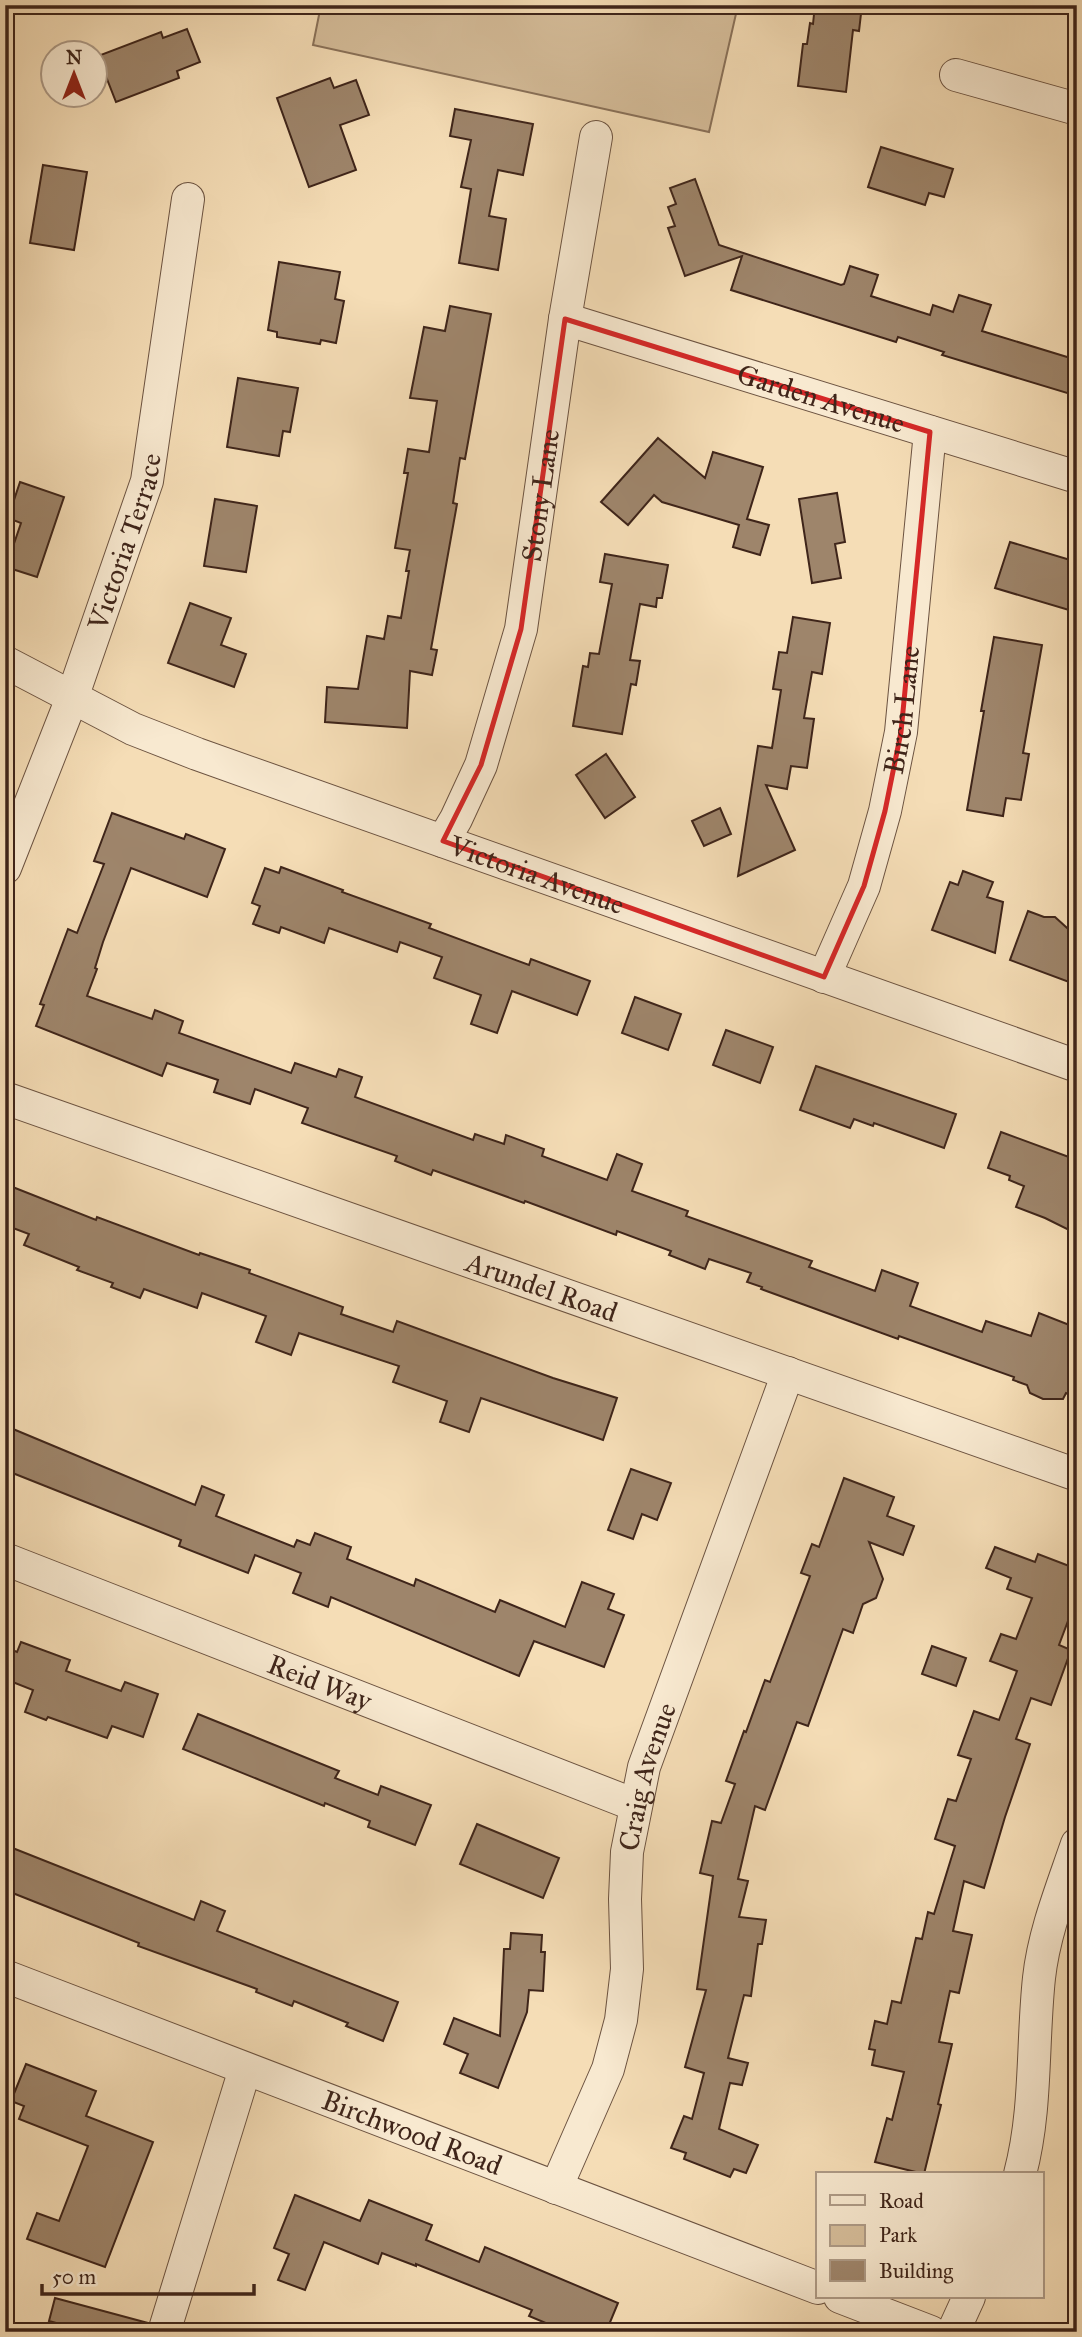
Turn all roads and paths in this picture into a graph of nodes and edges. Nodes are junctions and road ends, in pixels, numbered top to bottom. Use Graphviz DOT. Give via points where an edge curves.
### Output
graph roads {
  1 [pos="956,75"];
  2 [pos="1077,109"];
  3 [pos="596,137"];
  4 [pos="188,199"];
  5 [pos="565,319"];
  6 [pos="930,432"];
  7 [pos="1077,477"];
  8 [pos="5,662"];
  9 [pos="72,698"];
  10 [pos="443,841"];
  11 [pos="5,868"];
  12 [pos="824,977"];
  13 [pos="1077,1066"];
  14 [pos="5,1098"];
  15 [pos="788,1373"];
  16 [pos="1077,1475"];
  17 [pos="5,1559"];
  18 [pos="635,1805"];
  19 [pos="1077,1844"];
  20 [pos="5,1976"];
  21 [pos="245,2069"];
  22 [pos="1020,2172"];
  23 [pos="556,2188"];
  24 [pos="816,2287"];
  25 [pos="843,2298"];
  26 [pos="969,2298"];
  27 [pos="164,2332"];
  28 [pos="931,2332"];
  29 [pos="953,2332"];
  1 -- 2 [label="street"];
  3 -- 5 [label="street, Stony Lane"];
  4 -- 9 [label="street, Victoria Terrace" via="147,481"];
  5 -- 6 [label="street, Garden Avenue"];
  5 -- 10 [label="street, Stony Lane" via="521,629 481,765"];
  6 -- 7 [label="street, Garden Avenue"];
  6 -- 12 [label="street, Birch Lane" via="901,732 886,811 864,886"];
  8 -- 9 [label="street, Victoria Avenue"];
  9 -- 10 [label="street, Victoria Avenue" via="197,754"];
  9 -- 11 [label="street, Victoria Terrace"];
  10 -- 12 [label="street, Victoria Avenue"];
  12 -- 13 [label="street, Victoria Avenue"];
  14 -- 15 [label="street, Arundel Road"];
  15 -- 16 [label="street, Arundel Road"];
  15 -- 18 [label="street, Craig Avenue" via="644,1767"];
  17 -- 18 [label="street, Reid Way"];
  18 -- 23 [label="street, Craig Avenue" via="627,1852 627,1969 621,2020 608,2069"];
  19 -- 22 [label="street" via="1039,1975 1033,2099"];
  20 -- 21 [label="street, Birchwood Road"];
  21 -- 23 [label="street, Birchwood Road"];
  21 -- 27 [label="street"];
  23 -- 24 [label="street, Birchwood Road"];
  25 -- 28 [label="street"];
  26 -- 29 [label="street"];
}
